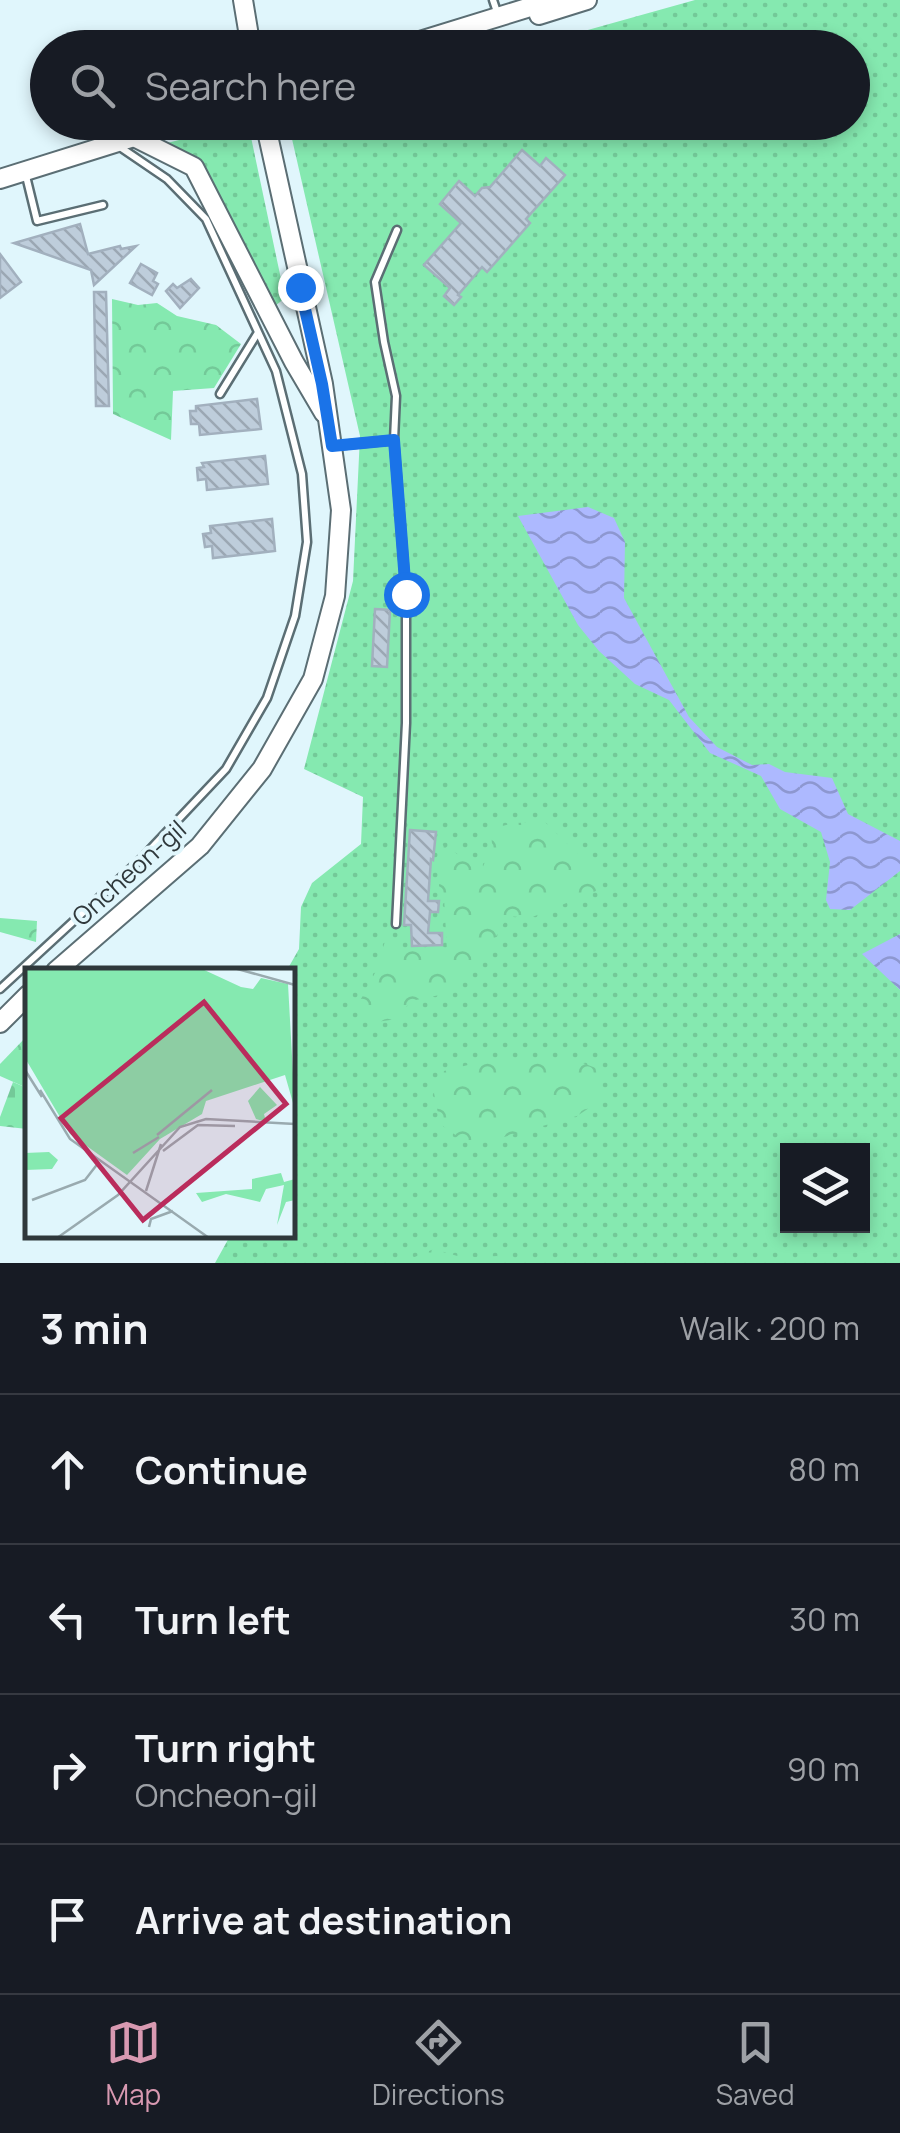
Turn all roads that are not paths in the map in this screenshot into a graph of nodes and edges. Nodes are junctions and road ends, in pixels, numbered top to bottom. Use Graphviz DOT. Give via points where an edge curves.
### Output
graph roads {
  1 [pos="243,0"];
  2 [pos="553,0"];
  3 [pos="586,0"];
  4 [pos="496,8"];
  5 [pos="248,30"];
  6 [pos="442,30"];
  7 [pos="494,30"];
  8 [pos="124,140"];
  9 [pos="140,140"];
  10 [pos="268,140"];
  11 [pos="115,143"];
  12 [pos="24,171"];
  13 [pos="0,178"];
  14 [pos="103,205"];
  15 [pos="397,230"];
  16 [pos="258,332"];
  17 [pos="220,394"];
  18 [pos="328,419"];
  19 [pos="394,440"];
  20 [pos="332,446"];
  21 [pos="396,924"];
  22 [pos="58,968"];
  23 [pos="0,988"];
  24 [pos="25,998"];
  25 [pos="0,1023"];
  1 -- 5 [label="street"];
  2 -- 4 [label="street"];
  3 -- 7 [label="street"];
  4 -- 6 [label="street"];
  8 -- 11 [label="street"];
  9 -- 18 [label="street" via="194,168"];
  10 -- 18 [label="street, Oncheon-gil"];
  11 -- 12 [label="street"];
  11 -- 16 [label="lane" via="167,179 206,219"];
  12 -- 13 [label="street"];
  12 -- 14 [label="lane" via="37,221"];
  15 -- 19 [label="lane" via="375,282 396,396"];
  16 -- 17 [label="lane"];
  16 -- 23 [label="lane" via="276,371 302,474 307,542 294,616 267,698 226,770 141,859"];
  18 -- 20 [label="street, Oncheon-gil"];
  19 -- 20 [label="lane"];
  19 -- 21 [label="lane" via="406,612"];
  20 -- 22 [label="street, Oncheon-gil" via="341,510 335,596 312,680 262,769 200,846"];
  24 -- 25 [label="street"];
}
